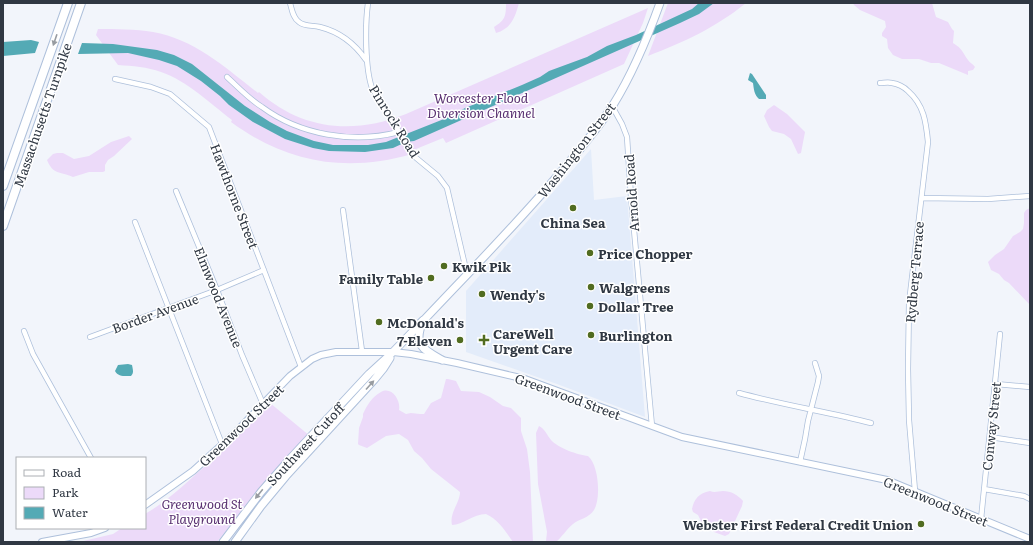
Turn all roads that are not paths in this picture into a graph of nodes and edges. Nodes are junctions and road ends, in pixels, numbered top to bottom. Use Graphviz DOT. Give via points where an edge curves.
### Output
graph roads {
  1 [pos="68,3"];
  2 [pos="81,3"];
  3 [pos="290,3"];
  4 [pos="368,3"];
  5 [pos="660,3"];
  6 [pos="367,62"];
  7 [pos="226,78"];
  8 [pos="115,79"];
  9 [pos="880,83"];
  10 [pos="612,106"];
  11 [pos="400,133"];
  12 [pos="3,186"];
  13 [pos="176,191"];
  14 [pos="1030,196"];
  15 [pos="922,198"];
  16 [pos="530,208"];
  17 [pos="343,210"];
  18 [pos="135,222"];
  19 [pos="3,226"];
  20 [pos="264,270"];
  21 [pos="467,274"];
  22 [pos="217,290"];
  23 [pos="169,308"];
  24 [pos="421,323"];
  25 [pos="24,331"];
  26 [pos="1000,334"];
  27 [pos="90,337"];
  28 [pos="362,352"];
  29 [pos="393,352"];
  30 [pos="442,360"];
  31 [pos="815,363"];
  32 [pos="301,366"];
  33 [pos="996,384"];
  34 [pos="1030,387"];
  35 [pos="739,393"];
  36 [pos="263,404"];
  37 [pos="811,410"];
  38 [pos="871,423"];
  39 [pos="652,426"];
  40 [pos="990,437"];
  41 [pos="1030,442"];
  42 [pos="222,444"];
  43 [pos="90,457"];
  44 [pos="800,462"];
  45 [pos="984,489"];
  46 [pos="915,491"];
  47 [pos="1030,499"];
  48 [pos="146,504"];
  49 [pos="981,518"];
  50 [pos="103,529"];
  51 [pos="1030,538"];
  52 [pos="42,542"];
  53 [pos="224,542"];
  54 [pos="235,542"];
  1 -- 12 [label="highway, Massachusetts Turnpike, one-way"];
  2 -- 19 [label="highway, Massachusetts Turnpike"];
  3 -- 6 [label="street" via="295,18 300,23 323,28 342,36 355,46"];
  4 -- 6 [label="street, Pinrock Road"];
  5 -- 10 [label="main road, Washington Street" via="644,45"];
  6 -- 11 [label="street, Pinrock Road" via="372,88"];
  7 -- 11 [label="street" via="262,108 288,122 325,135 359,138"];
  8 -- 20 [label="street, Hawthorne Street" via="170,94 207,125"];
  9 -- 15 [label="street, Rydberg Terrace" via="903,86 920,105 926,121 928,142"];
  10 -- 16 [label="main road, Washington Street"];
  10 -- 39 [label="street, Arnold Road" via="627,137"];
  11 -- 21 [label="street, Pinrock Road" via="415,157 438,176 447,188"];
  13 -- 22 [label="street, Elmwood Avenue"];
  14 -- 15 [label="street" via="988,200"];
  15 -- 46 [label="street, Rydberg Terrace" via="909,303 909,420"];
  16 -- 21 [label="main road, Southwest Cutoff"];
  17 -- 28 [label="street"];
  18 -- 23 [label="street"];
  20 -- 22 [label="street, Border Avenue"];
  20 -- 32 [label="street, Hawthorne Street"];
  21 -- 24 [label="main road, Southwest Cutoff"];
  22 -- 23 [label="street, Border Avenue"];
  22 -- 36 [label="street, Elmwood Avenue"];
  23 -- 27 [label="street, Border Avenue"];
  23 -- 42 [label="street"];
  24 -- 29 [label="main road, Southwest Cutoff"];
  24 -- 30 [label="main road" via="418,332 420,343 424,349"];
  25 -- 43 [label="street" via="33,354"];
  26 -- 33 [label="street, Conway Street"];
  28 -- 29 [label="main road, Greenwood Street"];
  28 -- 32 [label="main road, Greenwood Street" via="326,354"];
  29 -- 30 [label="main road, Greenwood Street"];
  29 -- 53 [label="main road, Southwest Cutoff, one-way" via="369,374 289,460 261,492"];
  54 -- 29 [label="main road, Southwest Cutoff, one-way" via="274,490 374,380"];
  30 -- 39 [label="main road, Greenwood Street" via="529,380"];
  31 -- 37 [label="street" via="819,376"];
  32 -- 36 [label="main road, Greenwood Street"];
  33 -- 34 [label="street"];
  33 -- 40 [label="street, Conway Street"];
  35 -- 37 [label="street"];
  36 -- 42 [label="main road, Greenwood Street"];
  37 -- 38 [label="street"];
  37 -- 44 [label="street"];
  39 -- 44 [label="main road, Greenwood Street" via="689,439"];
  40 -- 41 [label="street"];
  40 -- 45 [label="street, Conway Street"];
  42 -- 48 [label="main road, Greenwood Street" via="193,471"];
  44 -- 46 [label="main road, Greenwood Street" via="876,478"];
  45 -- 47 [label="street" via="1017,494"];
  45 -- 49 [label="street, Conway Street"];
  46 -- 49 [label="main road, Greenwood Street"];
  49 -- 51 [label="main road, Greenwood Street"];
  50 -- 52 [label="main road"];
}
